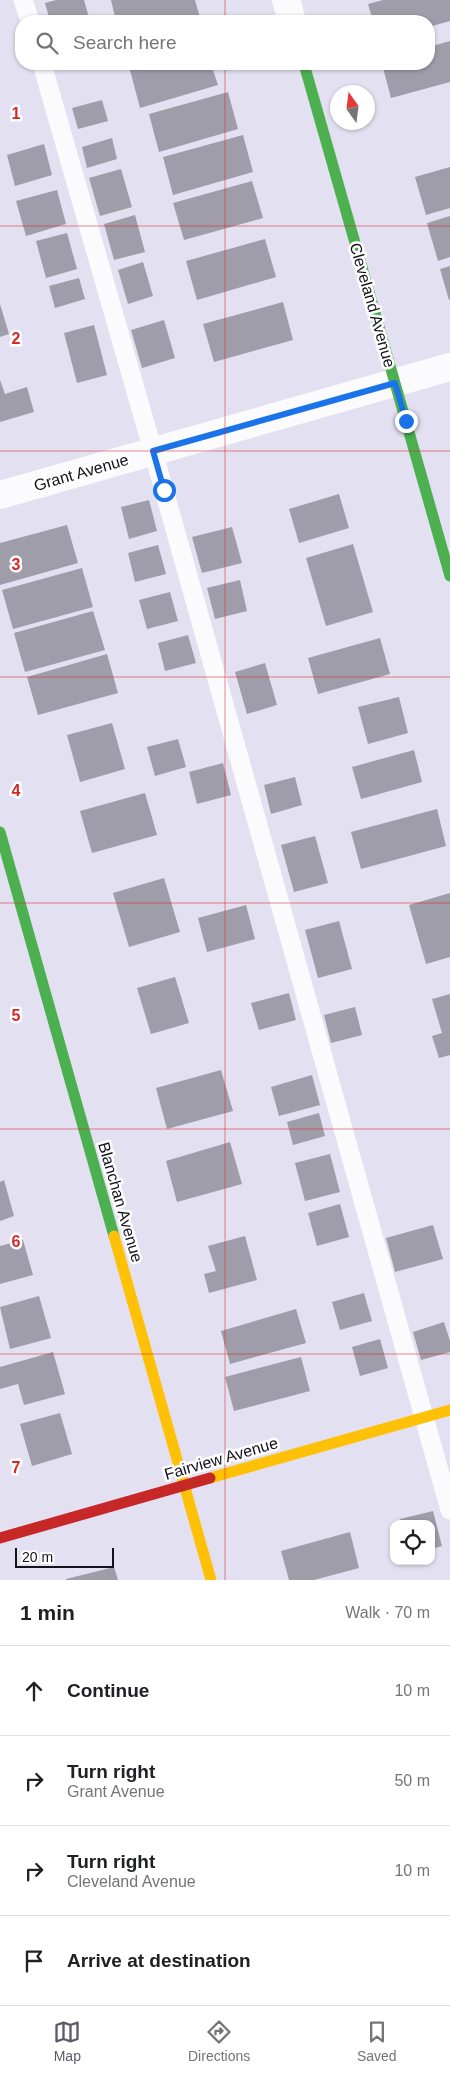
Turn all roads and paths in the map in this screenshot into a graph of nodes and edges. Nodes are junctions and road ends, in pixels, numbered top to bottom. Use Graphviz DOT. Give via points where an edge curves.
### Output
graph roads {
  1 [pos="24,0"];
  2 [pos="286,0"];
  3 [pos="28,15"];
  4 [pos="290,15"];
  5 [pos="44,70"];
  6 [pos="306,70"];
  7 [pos="450,367"];
  8 [pos="395,383"];
  9 [pos="153,451"];
  10 [pos="0,495"];
  11 [pos="450,576"];
  12 [pos="0,832"];
  13 [pos="450,1410"];
  14 [pos="424,1417"];
  15 [pos="184,1485"];
  16 [pos="450,1510"];
  17 [pos="0,1538"];
  18 [pos="211,1580"];
  1 -- 3 [label="lane"];
  2 -- 4 [label="street"];
  5 -- 9 [label="lane"];
  6 -- 8 [label="street, Cleveland Avenue"];
  7 -- 8 [label="street, Grant Avenue"];
  8 -- 9 [label="street, Grant Avenue"];
  8 -- 11 [label="street, Cleveland Avenue"];
  9 -- 10 [label="street, Grant Avenue"];
  9 -- 14 [label="lane"];
  12 -- 15 [label="street, Blanchan Avenue"];
  13 -- 14 [label="street, Fairview Avenue"];
  14 -- 15 [label="street, Fairview Avenue"];
  14 -- 16 [label="lane"];
  15 -- 17 [label="street, Fairview Avenue"];
  15 -- 18 [label="street, Blanchan Avenue"];
}
